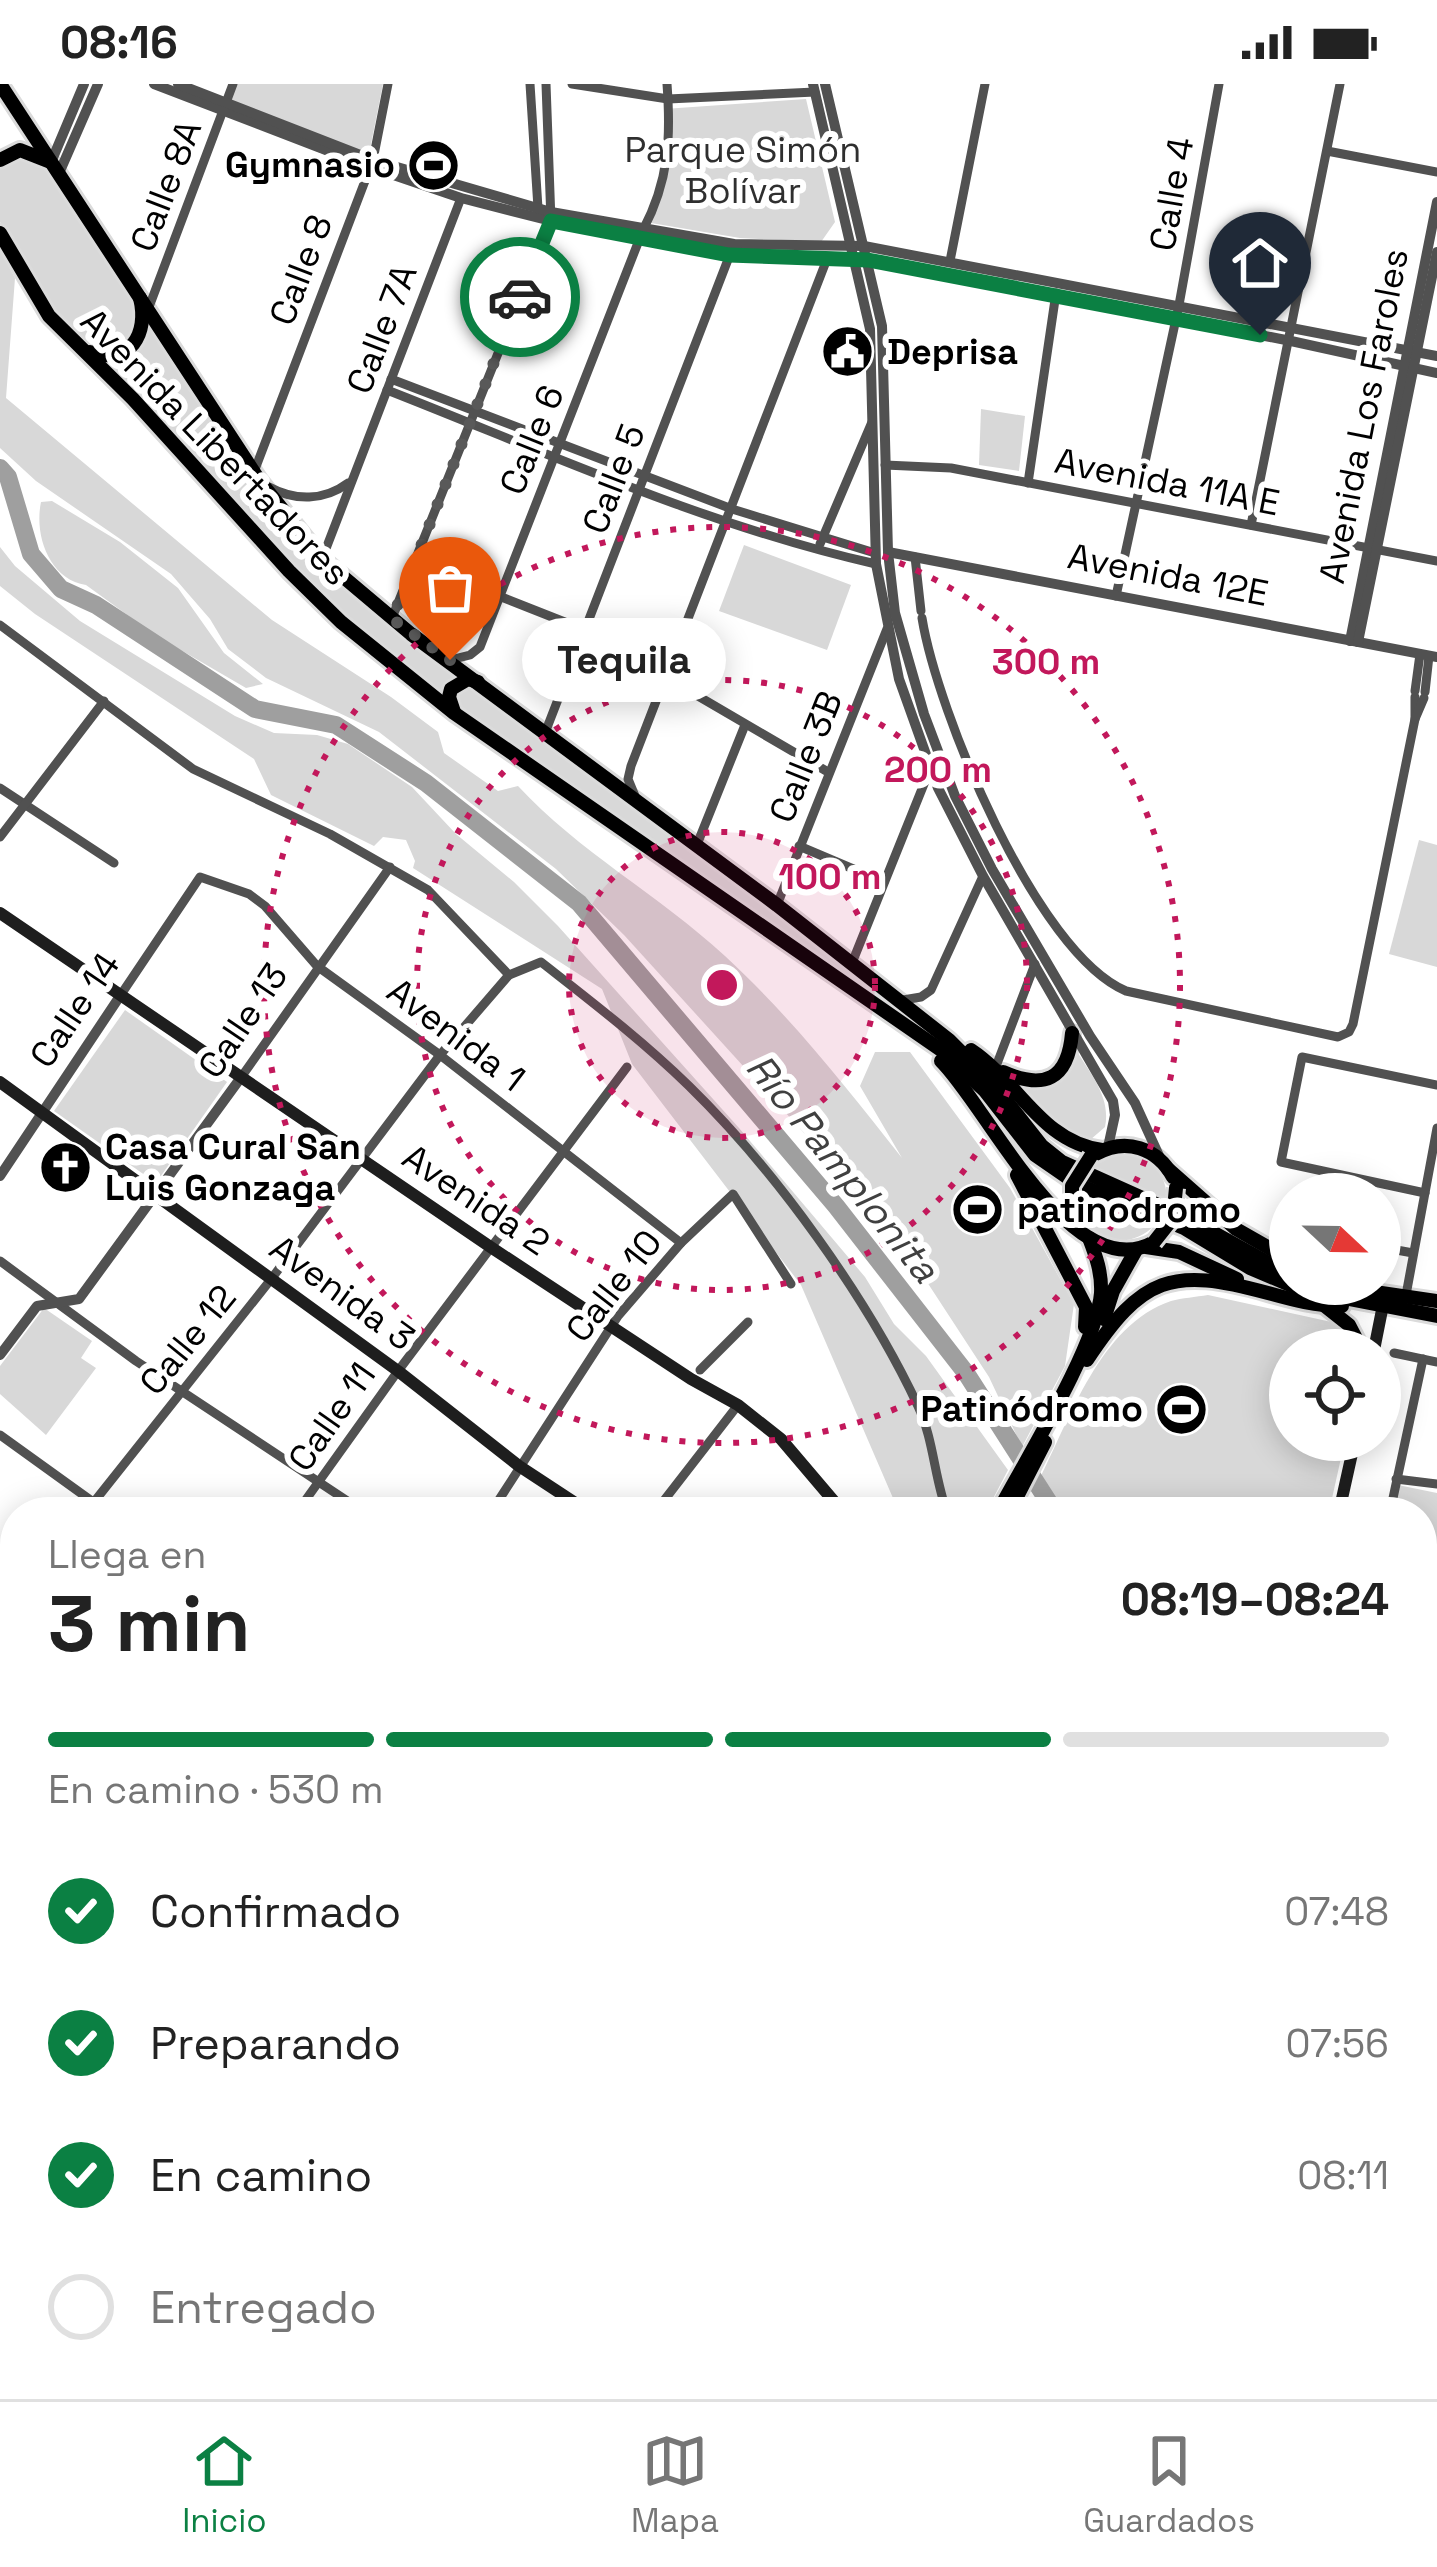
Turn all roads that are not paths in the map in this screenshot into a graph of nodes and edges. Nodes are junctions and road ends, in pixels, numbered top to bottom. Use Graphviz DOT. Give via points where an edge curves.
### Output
graph roads {
  1 [pos="0,84"];
  2 [pos="84,84"];
  3 [pos="98,84"];
  4 [pos="154,84"];
  5 [pos="178,84"];
  6 [pos="233,84"];
  7 [pos="388,84"];
  8 [pos="530,84"];
  9 [pos="546,84"];
  10 [pos="572,84"];
  11 [pos="667,84"];
  12 [pos="985,84"];
  13 [pos="1220,84"];
  14 [pos="1340,84"];
  15 [pos="818,86"];
  16 [pos="668,99"];
  17 [pos="224,107"];
  18 [pos="1327,152"];
  19 [pos="0,160"];
  20 [pos="371,163"];
  21 [pos="56,166"];
  22 [pos="1437,172"];
  23 [pos="461,198"];
  24 [pos="1437,202"];
  25 [pos="546,214"];
  26 [pos="0,232"];
  27 [pos="641,235"];
  28 [pos="732,249"];
  29 [pos="860,252"];
  30 [pos="1437,252"];
  31 [pos="827,259"];
  32 [pos="950,261"];
  33 [pos="137,289"];
  34 [pos="1057,289"];
  35 [pos="149,307"];
  36 [pos="1177,312"];
  37 [pos="1294,327"];
  38 [pos="1291,341"];
  39 [pos="80,346"];
  40 [pos="1412,351"];
  41 [pos="1437,356"];
  42 [pos="1409,367"];
  43 [pos="1437,373"];
  44 [pos="389,384"];
  45 [pos="475,411"];
  46 [pos="872,422"];
  47 [pos="470,423"];
  48 [pos="560,445"];
  49 [pos="554,458"];
  50 [pos="885,465"];
  51 [pos="257,476"];
  52 [pos="644,476"];
  53 [pos="352,479"];
  54 [pos="1028,483"];
  55 [pos="639,490"];
  56 [pos="1136,503"];
  57 [pos="732,509"];
  58 [pos="728,521"];
  59 [pos="1251,525"];
  60 [pos="822,539"];
  61 [pos="1373,549"];
  62 [pos="817,551"];
  63 [pos="880,556"];
  64 [pos="915,557"];
  65 [pos="322,559"];
  66 [pos="1437,561"];
  67 [pos="415,563"];
  68 [pos="1116,596"];
  69 [pos="497,597"];
  70 [pos="392,619"];
  71 [pos="0,625"];
  72 [pos="887,629"];
  73 [pos="585,630"];
  74 [pos="1354,641"];
  75 [pos="1429,656"];
  76 [pos="450,660"];
  77 [pos="666,676"];
  78 [pos="478,682"];
  79 [pos="104,700"];
  80 [pos="454,712"];
  81 [pos="745,725"];
  82 [pos="545,733"];
  83 [pos="930,769"];
  84 [pos="828,772"];
  85 [pos="0,788"];
  86 [pos="25,804"];
  87 [pos="641,806"];
  88 [pos="0,837"];
  89 [pos="799,846"];
  90 [pos="696,847"];
  91 [pos="114,863"];
  92 [pos="390,866"];
  93 [pos="983,876"];
  94 [pos="200,878"];
  95 [pos="884,882"];
  96 [pos="777,905"];
  97 [pos="0,913"];
  98 [pos="852,963"];
  99 [pos="1035,964"];
  100 [pos="317,966"];
  101 [pos="509,975"];
  102 [pos="121,996"];
  103 [pos="897,1000"];
  104 [pos="893,1017"];
  105 [pos="1072,1033"];
  106 [pos="950,1040"];
  107 [pos="440,1055"];
  108 [pos="627,1066"];
  109 [pos="995,1069"];
  110 [pos="242,1076"];
  111 [pos="0,1082"];
  112 [pos="1437,1085"];
  113 [pos="43,1113"];
  114 [pos="1437,1128"];
  115 [pos="997,1136"];
  116 [pos="566,1151"];
  117 [pos="1101,1151"];
  118 [pos="362,1160"];
  119 [pos="1164,1164"];
  120 [pos="0,1176"];
  121 [pos="1425,1192"];
  122 [pos="157,1196"];
  123 [pos="1086,1235"];
  124 [pos="681,1243"];
  125 [pos="1145,1246"];
  126 [pos="492,1248"];
  127 [pos="1269,1248"];
  128 [pos="1401,1251"];
  129 [pos="1413,1253"];
  130 [pos="0,1261"];
  131 [pos="1269,1263"];
  132 [pos="1269,1277"];
  133 [pos="272,1278"];
  134 [pos="790,1284"];
  135 [pos="1264,1291"];
  136 [pos="1401,1294"];
  137 [pos="1406,1294"];
  138 [pos="1437,1301"];
  139 [pos="55,1302"];
  140 [pos="1383,1305"];
  141 [pos="1325,1306"];
  142 [pos="1437,1316"];
  143 [pos="748,1322"];
  144 [pos="612,1325"];
  145 [pos="1351,1329"];
  146 [pos="1378,1329"];
  147 [pos="1401,1354"];
  148 [pos="0,1355"];
  149 [pos="1083,1358"];
  150 [pos="1423,1359"];
  151 [pos="1437,1362"];
  152 [pos="700,1370"];
  153 [pos="398,1371"];
  154 [pos="180,1391"];
  155 [pos="738,1405"];
  156 [pos="2,1439"];
  157 [pos="1351,1461"];
  158 [pos="519,1466"];
  159 [pos="1396,1479"];
  160 [pos="1437,1484"];
  161 [pos="318,1485"];
  162 [pos="77,1497"];
  163 [pos="98,1497"];
  164 [pos="309,1497"];
  165 [pos="338,1497"];
  166 [pos="500,1497"];
  167 [pos="566,1497"];
  168 [pos="667,1497"];
  169 [pos="830,1497"];
  170 [pos="942,1497"];
  171 [pos="1006,1497"];
  172 [pos="1017,1497"];
  173 [pos="1343,1497"];
  174 [pos="1393,1497"];
  1 -- 21 [label="main road, Avenida Libertadores"];
  2 -- 21 [label="street"];
  3 -- 21 [label="street"];
  4 -- 17 [label="street"];
  5 -- 17 [label="street"];
  6 -- 17 [label="street, Calle 8A"];
  7 -- 20 [label="street, Calle 8"];
  8 -- 25 [label="street"];
  9 -- 25 [label="street"];
  10 -- 16 [label="street"];
  11 -- 16 [label="street, Calle 6"];
  12 -- 32 [label="street"];
  13 -- 36 [label="street, Calle 4"];
  14 -- 18 [label="street"];
  15 -- 16 [label="street"];
  15 -- 29 [label="street"];
  16 -- 27 [label="street, Calle 6" via="667,172"];
  17 -- 20 [label="street"];
  17 -- 35 [label="street, Calle 8A"];
  18 -- 22 [label="street"];
  18 -- 37 [label="street"];
  19 -- 21 [label="main road" via="20,150"];
  20 -- 23 [label="street"];
  20 -- 25 [label="street"];
  20 -- 51 [label="street, Calle 8"];
  21 -- 33 [label="main road, Avenida Libertadores"];
  23 -- 25 [label="street"];
  23 -- 44 [label="street, Calle 7A"];
  24 -- 40 [label="street, Avenida Los Faroles"];
  25 -- 27 [label="street"];
  25 -- 45 [label="street"];
  26 -- 39 [label="main road, Avenida Libertadores" via="49,316"];
  27 -- 28 [label="street"];
  27 -- 48 [label="street, Calle 6"];
  28 -- 29 [label="street"];
  28 -- 31 [label="street"];
  28 -- 52 [label="street, Calle 5"];
  29 -- 31 [label="street"];
  29 -- 32 [label="street"];
  29 -- 34 [label="street"];
  29 -- 46 [label="street"];
  29 -- 50 [label="street" via="882,326"];
  30 -- 40 [label="street, Avenida Los Faroles"];
  31 -- 57 [label="street"];
  32 -- 34 [label="street"];
  33 -- 35 [label="main road, Avenida Libertadores"];
  33 -- 39 [label="main road" via="143,322 129,350 107,357"];
  34 -- 36 [label="street"];
  34 -- 54 [label="street"];
  35 -- 51 [label="main road, Avenida Libertadores"];
  36 -- 37 [label="street"];
  36 -- 38 [label="street"];
  36 -- 56 [label="street, Calle 4"];
  37 -- 38 [label="street"];
  37 -- 40 [label="street"];
  38 -- 42 [label="street"];
  38 -- 59 [label="street"];
  39 -- 80 [label="main road, Avenida Libertadores" via="341,622"];
  40 -- 41 [label="street"];
  40 -- 42 [label="street, Avenida Los Faroles"];
  42 -- 43 [label="street"];
  42 -- 61 [label="street, Avenida Los Faroles"];
  44 -- 45 [label="street, Avenida 12E"];
  44 -- 47 [label="street, Avenida 12E"];
  44 -- 53 [label="street, Calle 7A"];
  45 -- 47 [label="street"];
  45 -- 48 [label="street, Avenida 12E"];
  46 -- 60 [label="street"];
  46 -- 63 [label="street"];
  47 -- 49 [label="street, Avenida 12E"];
  47 -- 67 [label="street"];
  48 -- 49 [label="street, Calle 6"];
  48 -- 52 [label="street, Avenida 12E"];
  49 -- 55 [label="street, Avenida 12E"];
  49 -- 69 [label="street, Calle 6"];
  50 -- 54 [label="street, Avenida 11A E"];
  50 -- 63 [label="street"];
  51 -- 53 [label="street" via="298,498"];
  51 -- 65 [label="main road, Avenida Libertadores"];
  52 -- 55 [label="street, Calle 5"];
  52 -- 57 [label="street, Avenida 12E"];
  53 -- 65 [label="street, Calle 7A"];
  54 -- 56 [label="street, Avenida 11A E"];
  55 -- 58 [label="street, Avenida 12E"];
  55 -- 73 [label="street, Calle 5"];
  56 -- 59 [label="street, Avenida 11A E"];
  56 -- 68 [label="street, Calle 4"];
  57 -- 58 [label="street"];
  57 -- 60 [label="street, Avenida 12E"];
  58 -- 62 [label="street, Avenida 12E"];
  58 -- 77 [label="street"];
  59 -- 61 [label="street, Avenida 11A E"];
  60 -- 62 [label="street"];
  60 -- 63 [label="street, Avenida 12E"];
  61 -- 66 [label="street, Avenida 11A E"];
  61 -- 74 [label="street, Avenida Los Faroles"];
  62 -- 63 [label="street, Avenida 12E"];
  63 -- 64 [label="street, Avenida 12E"];
  63 -- 72 [label="street"];
  63 -- 119 [label="street" via="923,714 955,796"];
  64 -- 68 [label="street, Avenida 12E"];
  64 -- 75 [label="street" via="934,675 965,764 1054,924 1085,961 1126,991 1338,1037 1353,1024"];
  65 -- 70 [label="main road, Avenida Libertadores"];
  67 -- 69 [label="street"];
  67 -- 70 [label="street"];
  68 -- 74 [label="street, Avenida 12E"];
  69 -- 73 [label="street"];
  69 -- 76 [label="street, Calle 6" via="480,646"];
  70 -- 76 [label="main road, Avenida Libertadores"];
  71 -- 79 [label="street"];
  72 -- 83 [label="street"];
  72 -- 84 [label="street, Calle 3B"];
  73 -- 77 [label="street"];
  73 -- 82 [label="street, Calle 5"];
  74 -- 75 [label="street, Avenida 12E"];
  76 -- 78 [label="main road, Avenida Libertadores"];
  77 -- 81 [label="street"];
  77 -- 87 [label="street" via="628,779"];
  78 -- 80 [label="main road" via="451,688"];
  78 -- 82 [label="main road, Avenida Libertadores"];
  79 -- 86 [label="street"];
  79 -- 92 [label="street" via="193,769"];
  80 -- 104 [label="main road, Avenida Libertadores"];
  81 -- 84 [label="street"];
  81 -- 90 [label="street"];
  82 -- 87 [label="main road, Avenida Libertadores"];
  83 -- 93 [label="street"];
  83 -- 95 [label="street"];
  84 -- 89 [label="street, Calle 3B"];
  85 -- 86 [label="street"];
  86 -- 88 [label="street"];
  86 -- 91 [label="street"];
  87 -- 90 [label="main road, Avenida Libertadores"];
  89 -- 95 [label="street"];
  89 -- 96 [label="street, Calle 3B"];
  90 -- 96 [label="main road, Avenida Libertadores"];
  92 -- 100 [label="street, Calle 13"];
  92 -- 101 [label="street" via="428,890"];
  93 -- 99 [label="street"];
  93 -- 103 [label="street" via="931,990"];
  94 -- 100 [label="street, Avenida 1" via="265,906"];
  94 -- 102 [label="street, Calle 14"];
  95 -- 98 [label="street"];
  96 -- 98 [label="main road, Avenida Libertadores"];
  97 -- 102 [label="main road, Avenida 2"];
  98 -- 103 [label="main road, Avenida Libertadores"];
  99 -- 105 [label="street"];
  99 -- 109 [label="street"];
  100 -- 107 [label="street, Avenida 1"];
  100 -- 110 [label="street, Calle 13"];
  101 -- 107 [label="street, Calle 12"];
  101 -- 170 [label="street" via="541,962 610,1015 712,1109 797,1211 920,1410"];
  102 -- 110 [label="main road, Avenida 2"];
  102 -- 113 [label="street, Calle 14"];
  103 -- 106 [label="main road, Avenida Libertadores"];
  104 -- 115 [label="main road" via="955,1075"];
  104 -- 132 [label="main road, Avenida Libertadores" via="968,1073 1056,1172 1184,1228"];
  105 -- 109 [label="main road" via="1068,1059 1051,1078 1027,1082"];
  105 -- 117 [label="street" via="1113,1101"];
  106 -- 109 [label="main road"];
  106 -- 131 [label="main road, Avenida Libertadores" via="1062,1162"];
  107 -- 116 [label="street, Avenida 1"];
  107 -- 118 [label="street, Calle 12"];
  108 -- 116 [label="street, Calle 11"];
  109 -- 117 [label="main road" via="1055,1133"];
  110 -- 118 [label="main road, Avenida 2"];
  110 -- 122 [label="street, Calle 13"];
  111 -- 113 [label="main road, Avenida 3"];
  112 -- 121 [label="street" via="1302,1058 1281,1162"];
  113 -- 120 [label="street, Calle 14"];
  113 -- 122 [label="main road, Avenida 3"];
  114 -- 121 [label="street"];
  115 -- 123 [label="main road"];
  115 -- 149 [label="main road" via="1086,1307"];
  116 -- 124 [label="street, Avenida 1"];
  116 -- 126 [label="street, Calle 11"];
  117 -- 119 [label="main road" via="1140,1148"];
  117 -- 123 [label="main road, bridge" via="1072,1186 1072,1211"];
  118 -- 126 [label="main road, Avenida 2"];
  118 -- 133 [label="street, Calle 12"];
  119 -- 125 [label="main road, bridge" via="1176,1188 1173,1218"];
  119 -- 127 [label="main road"];
  121 -- 129 [label="street"];
  122 -- 133 [label="main road, Avenida 3"];
  122 -- 139 [label="street, Calle 13" via="79,1298"];
  123 -- 125 [label="main road" via="1106,1249"];
  123 -- 149 [label="main road" via="1101,1287"];
  124 -- 134 [label="street, Calle 10" via="733,1194"];
  124 -- 144 [label="street, Calle 10"];
  125 -- 135 [label="main road" via="1179,1252"];
  125 -- 149 [label="main road" via="1113,1291"];
  126 -- 144 [label="main road, Avenida 2"];
  126 -- 153 [label="street, Calle 11"];
  128 -- 129 [label="street"];
  129 -- 137 [label="street"];
  130 -- 139 [label="street"];
  133 -- 153 [label="main road, Avenida 3"];
  133 -- 154 [label="street, Calle 12"];
  135 -- 141 [label="main road"];
  135 -- 149 [label="main road" via="1201,1280 1163,1285 1133,1300"];
  136 -- 137 [label="main road, Avenida Libertadores"];
  137 -- 138 [label="main road, Avenida Libertadores"];
  139 -- 148 [label="street, Calle 13" via="37,1306"];
  139 -- 154 [label="street"];
  140 -- 142 [label="main road, Avenida Libertadores"];
  140 -- 146 [label="main road"];
  141 -- 145 [label="main road"];
  143 -- 152 [label="street"];
  144 -- 155 [label="main road, Avenida 2"];
  144 -- 158 [label="street, Calle 10"];
  147 -- 150 [label="street"];
  149 -- 171 [label="main road"];
  149 -- 172 [label="main road"];
  150 -- 151 [label="street"];
  150 -- 159 [label="street"];
  153 -- 158 [label="main road, Avenida 3"];
  153 -- 161 [label="street, Calle 11"];
  154 -- 161 [label="street"];
  154 -- 163 [label="street, Calle 12"];
  155 -- 168 [label="street"];
  155 -- 169 [label="main road, Avenida 2" via="781,1439"];
  156 -- 162 [label="street"];
  157 -- 173 [label="main road"];
  158 -- 166 [label="street, Calle 10"];
  158 -- 167 [label="main road, Avenida 3"];
  159 -- 160 [label="street"];
  159 -- 174 [label="street"];
  161 -- 164 [label="street, Calle 11"];
  161 -- 165 [label="street"];
}
